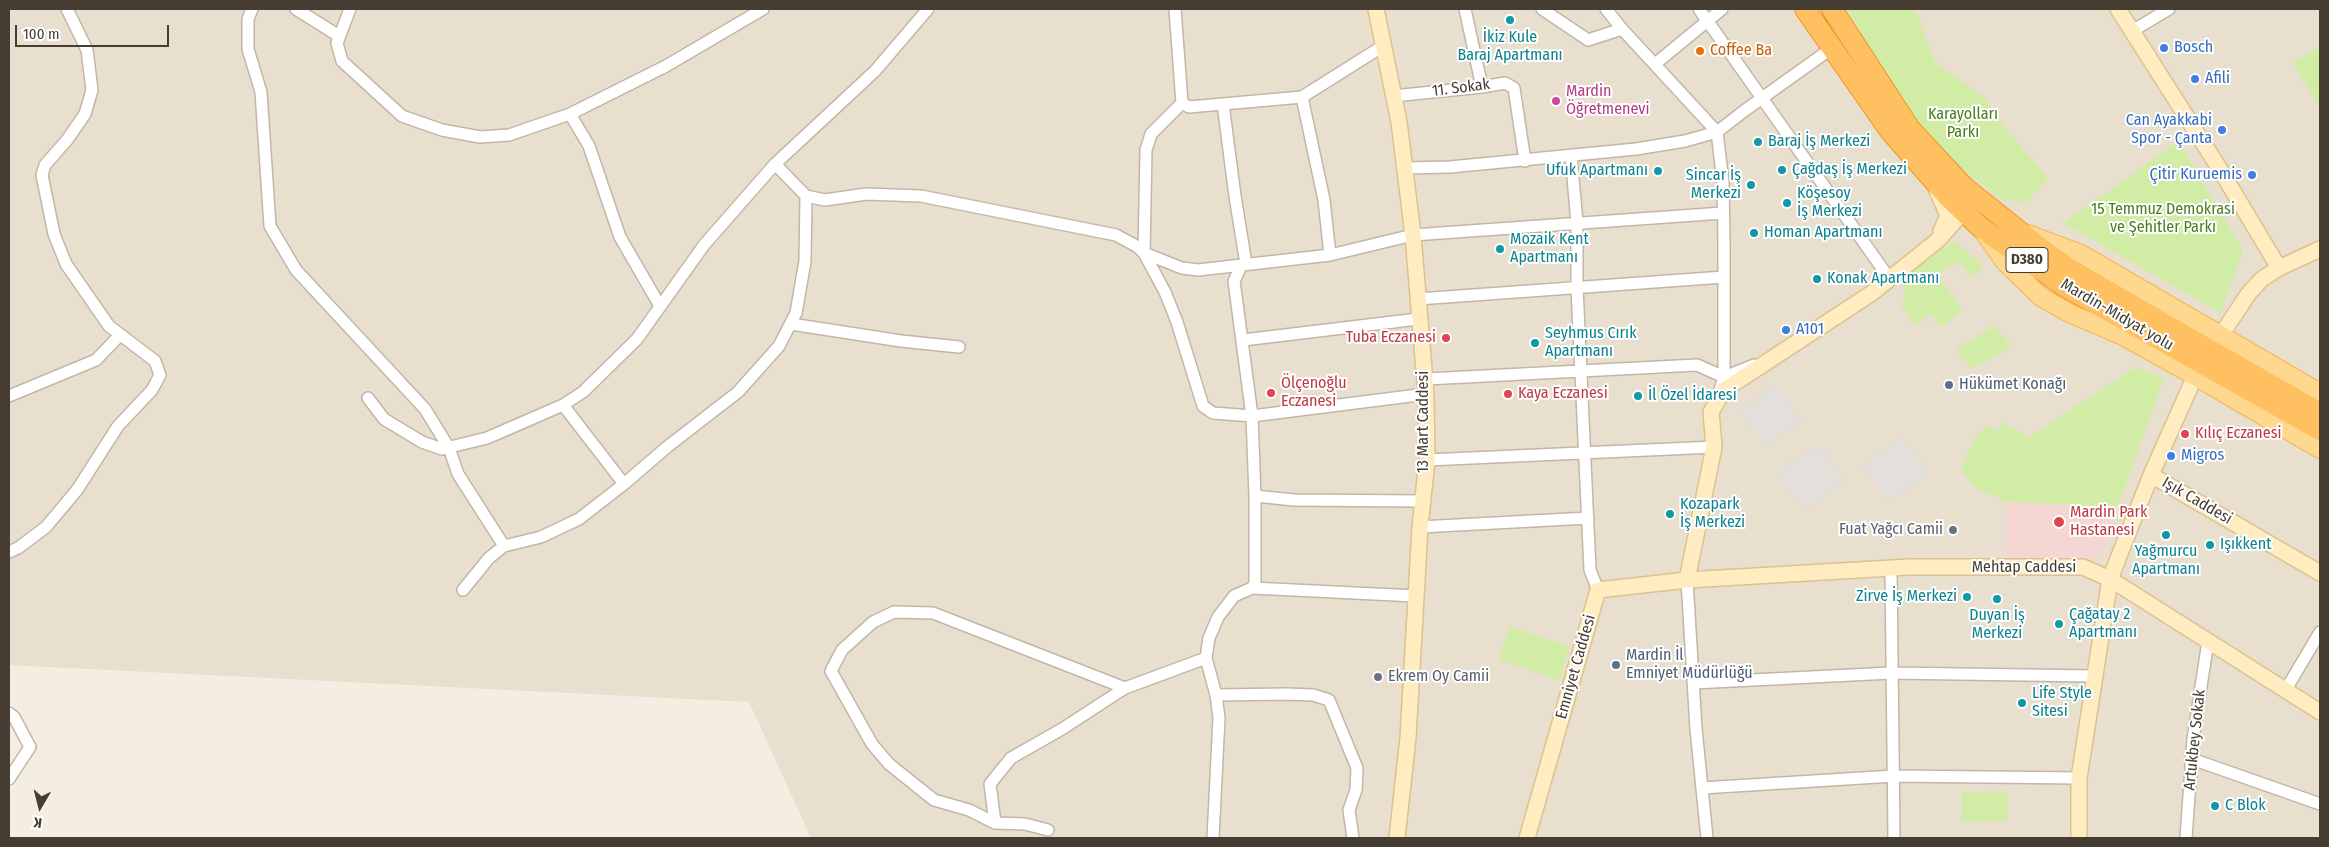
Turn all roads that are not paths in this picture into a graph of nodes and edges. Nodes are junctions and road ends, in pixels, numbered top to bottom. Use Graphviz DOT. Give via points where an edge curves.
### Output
graph roads {
  1 [pos="68,9"];
  2 [pos="252,9"];
  3 [pos="296,9"];
  4 [pos="350,9"];
  5 [pos="763,9"];
  6 [pos="928,9"];
  7 [pos="1175,9"];
  8 [pos="1376,9"];
  9 [pos="1465,9"];
  10 [pos="1542,9"];
  11 [pos="1606,9"];
  12 [pos="1699,9"];
  13 [pos="1722,9"];
  14 [pos="1805,9"];
  15 [pos="1832,9"];
  16 [pos="2118,9"];
  17 [pos="2169,9"];
  18 [pos="1707,19"];
  19 [pos="1622,30"];
  20 [pos="2132,31"];
  21 [pos="339,36"];
  22 [pos="1383,46"];
  23 [pos="1832,48"];
  24 [pos="1655,64"];
  25 [pos="1482,87"];
  26 [pos="1393,96"];
  27 [pos="1302,97"];
  28 [pos="1762,98"];
  29 [pos="1182,103"];
  30 [pos="1223,104"];
  31 [pos="570,114"];
  32 [pos="1717,132"];
  33 [pos="1571,155"];
  34 [pos="1525,160"];
  35 [pos="775,164"];
  36 [pos="1404,168"];
  37 [pos="1927,171"];
  38 [pos="806,196"];
  39 [pos="1971,204"];
  40 [pos="1723,213"];
  41 [pos="1998,215"];
  42 [pos="1577,223"];
  43 [pos="1980,227"];
  44 [pos="2017,230"];
  45 [pos="1413,235"];
  46 [pos="1938,240"];
  47 [pos="2320,249"];
  48 [pos="1144,253"];
  49 [pos="1330,255"];
  50 [pos="1244,265"];
  51 [pos="2279,268"];
  52 [pos="1724,277"];
  53 [pos="1889,278"];
  54 [pos="1577,287"];
  55 [pos="1418,299"];
  56 [pos="660,306"];
  57 [pos="1418,319"];
  58 [pos="791,324"];
  59 [pos="120,334"];
  60 [pos="2221,335"];
  61 [pos="1243,340"];
  62 [pos="959,347"];
  63 [pos="1772,358"];
  64 [pos="1582,369"];
  65 [pos="2195,376"];
  66 [pos="1724,377"];
  67 [pos="1426,386"];
  68 [pos="2320,393"];
  69 [pos="9,396"];
  70 [pos="368,398"];
  71 [pos="1717,403"];
  72 [pos="563,405"];
  73 [pos="2320,413"];
  74 [pos="1252,416"];
  75 [pos="2320,430"];
  76 [pos="1714,447"];
  77 [pos="449,448"];
  78 [pos="2320,449"];
  79 [pos="1584,452"];
  80 [pos="1426,460"];
  81 [pos="2151,475"];
  82 [pos="624,484"];
  83 [pos="1255,496"];
  84 [pos="1422,501"];
  85 [pos="1588,518"];
  86 [pos="1420,526"];
  87 [pos="504,546"];
  88 [pos="9,552"];
  89 [pos="1891,568"];
  90 [pos="2320,573"];
  91 [pos="1688,576"];
  92 [pos="2110,579"];
  93 [pos="1252,588"];
  94 [pos="463,590"];
  95 [pos="1598,590"];
  96 [pos="1416,596"];
  97 [pos="2320,632"];
  98 [pos="2208,642"];
  99 [pos="1206,658"];
  100 [pos="1891,673"];
  101 [pos="2094,676"];
  102 [pos="1693,683"];
  103 [pos="1125,688"];
  104 [pos="2285,691"];
  105 [pos="1216,695"];
  106 [pos="2320,712"];
  107 [pos="9,713"];
  108 [pos="2192,760"];
  109 [pos="1894,776"];
  110 [pos="2079,778"];
  111 [pos="9,779"];
  112 [pos="1702,788"];
  113 [pos="2320,804"];
  114 [pos="995,823"];
  115 [pos="1048,830"];
  116 [pos="1213,838"];
  117 [pos="1353,838"];
  118 [pos="1397,838"];
  119 [pos="1526,838"];
  120 [pos="1707,838"];
  121 [pos="1894,838"];
  122 [pos="2080,838"];
  123 [pos="2186,838"];
  1 -- 59 [label="street" via="86,50 92,90 85,114 45,164 42,175 54,234 66,264 109,326"];
  2 -- 77 [label="street" via="248,19 248,49 261,92 270,226 296,270 425,409"];
  3 -- 21 [label="street"];
  4 -- 21 [label="street"];
  5 -- 31 [label="street" via="666,66"];
  6 -- 35 [label="street" via="875,71"];
  7 -- 29 [label="street"];
  8 -- 22 [label="street, 13 Mart Caddesi"];
  9 -- 25 [label="street"];
  10 -- 19 [label="street" via="1588,40"];
  11 -- 19 [label="street"];
  12 -- 18 [label="street"];
  13 -- 18 [label="street"];
  14 -- 23 [label="highway, Mardin-Midyat yolu / D380"];
  15 -- 39 [label="highway, Mardin-Midyat yolu / D380" via="1910,129 1964,187"];
  16 -- 20 [label="street"];
  17 -- 20 [label="street"];
  18 -- 24 [label="street"];
  18 -- 28 [label="street"];
  19 -- 24 [label="street"];
  20 -- 51 [label="street"];
  21 -- 31 [label="street" via="337,43 342,61 366,84 402,116 442,130 480,137 509,135"];
  22 -- 26 [label="street, 13 Mart Caddesi"];
  22 -- 27 [label="street"];
  23 -- 28 [label="street"];
  23 -- 37 [label="highway, Mardin-Midyat yolu / D380" via="1890,131"];
  24 -- 32 [label="street"];
  25 -- 26 [label="street, 11. Sokak"];
  25 -- 34 [label="street, 11. Sokak" via="1505,83 1514,88"];
  26 -- 36 [label="street, 13 Mart Caddesi"];
  27 -- 30 [label="street"];
  27 -- 49 [label="street" via="1324,200"];
  28 -- 32 [label="street"];
  28 -- 53 [label="street"];
  29 -- 30 [label="street" via="1189,107"];
  29 -- 48 [label="street" via="1151,134 1146,150"];
  30 -- 50 [label="street"];
  31 -- 56 [label="street" via="589,146 620,237"];
  32 -- 33 [label="street" via="1646,148"];
  32 -- 40 [label="street"];
  33 -- 34 [label="street"];
  33 -- 42 [label="street"];
  34 -- 36 [label="street"];
  35 -- 38 [label="street"];
  35 -- 56 [label="street" via="704,245"];
  36 -- 45 [label="street, 13 Mart Caddesi"];
  37 -- 39 [label="highway, Mardin-Midyat yolu / D380" via="1948,197"];
  37 -- 46 [label="street" via="1948,216"];
  38 -- 48 [label="street" via="825,200 866,194 921,196 1116,235"];
  38 -- 58 [label="street" via="804,261 796,313"];
  39 -- 41 [label="highway, Mardin-Midyat yolu / D380"];
  39 -- 43 [label="highway, Mardin-Midyat yolu / D380"];
  39 -- 46 [label="street"];
  40 -- 42 [label="street"];
  40 -- 52 [label="street"];
  41 -- 43 [label="street"];
  41 -- 44 [label="highway, Mardin-Midyat yolu / D380"];
  42 -- 45 [label="street"];
  42 -- 54 [label="street"];
  43 -- 46 [label="street" via="1966,228"];
  43 -- 65 [label="main road" via="2005,262 2041,297 2121,335"];
  43 -- 75 [label="highway, Mardin-Midyat yolu / D380" via="2064,286"];
  44 -- 60 [label="main road" via="2081,254"];
  44 -- 73 [label="highway, Mardin-Midyat yolu / D380" via="2079,275"];
  45 -- 49 [label="street"];
  45 -- 55 [label="street, 13 Mart Caddesi"];
  46 -- 53 [label="street"];
  47 -- 51 [label="street"];
  48 -- 50 [label="street" via="1182,268 1198,270"];
  48 -- 74 [label="street" via="1177,322 1203,406 1213,413"];
  49 -- 50 [label="street"];
  50 -- 61 [label="street" via="1234,281"];
  51 -- 60 [label="street" via="2250,293"];
  52 -- 54 [label="street"];
  52 -- 66 [label="street"];
  53 -- 63 [label="street" via="1872,293"];
  54 -- 55 [label="street"];
  54 -- 64 [label="street"];
  55 -- 57 [label="street, 13 Mart Caddesi"];
  56 -- 72 [label="street" via="637,339 583,392"];
  57 -- 61 [label="street"];
  57 -- 67 [label="street, 13 Mart Caddesi"];
  58 -- 62 [label="street"];
  58 -- 82 [label="street" via="779,346 738,392"];
  59 -- 69 [label="street" via="96,360"];
  59 -- 88 [label="street" via="155,361 160,375 152,390 118,426 77,490 46,527"];
  60 -- 68 [label="main road"];
  61 -- 74 [label="street"];
  63 -- 66 [label="street"];
  63 -- 71 [label="street" via="1724,390"];
  64 -- 66 [label="street" via="1696,364"];
  64 -- 67 [label="street"];
  64 -- 79 [label="street"];
  65 -- 78 [label="main road"];
  65 -- 81 [label="street"];
  66 -- 71 [label="street"];
  67 -- 74 [label="street"];
  67 -- 80 [label="street, 13 Mart Caddesi"];
  70 -- 77 [label="street" via="384,420 422,442"];
  71 -- 76 [label="street" via="1711,412"];
  72 -- 77 [label="street" via="487,438"];
  72 -- 82 [label="street"];
  74 -- 83 [label="street"];
  76 -- 79 [label="street"];
  76 -- 91 [label="street"];
  77 -- 87 [label="street" via="458,474"];
  79 -- 80 [label="street"];
  79 -- 85 [label="street"];
  80 -- 84 [label="street, 13 Mart Caddesi"];
  81 -- 90 [label="street, Işık Caddesi"];
  81 -- 92 [label="street"];
  82 -- 87 [label="street" via="579,519 541,537"];
  83 -- 84 [label="street" via="1294,500"];
  83 -- 93 [label="street" via="1255,583"];
  84 -- 86 [label="street, 13 Mart Caddesi"];
  85 -- 86 [label="street"];
  85 -- 95 [label="street" via="1590,570"];
  86 -- 96 [label="street, 13 Mart Caddesi"];
  87 -- 94 [label="street" via="489,558"];
  89 -- 91 [label="street, Mehtap Caddesi"];
  89 -- 92 [label="street, Mehtap Caddesi" via="2082,567"];
  89 -- 100 [label="street"];
  91 -- 95 [label="street"];
  91 -- 102 [label="street"];
  92 -- 98 [label="street, Mehtap Caddesi"];
  92 -- 101 [label="street"];
  93 -- 96 [label="street"];
  93 -- 99 [label="street" via="1234,596 1218,617 1208,638"];
  95 -- 119 [label="street, Emniyet Caddesi"];
  96 -- 118 [label="street, 13 Mart Caddesi" via="1408,738"];
  97 -- 104 [label="street"];
  98 -- 104 [label="street, Mehtap Caddesi"];
  98 -- 108 [label="street, Artukbey Sokak"];
  99 -- 103 [label="street"];
  99 -- 105 [label="street"];
  100 -- 101 [label="street"];
  100 -- 102 [label="street"];
  100 -- 109 [label="street"];
  101 -- 110 [label="street"];
  102 -- 112 [label="street"];
  103 -- 114 [label="street" via="1011,758 990,784"];
  103 -- 114 [label="street" via="933,613 894,612 874,622 842,650 831,671 872,744 889,764 934,800 969,810"];
  104 -- 106 [label="street, Mehtap Caddesi"];
  105 -- 116 [label="street" via="1219,718"];
  105 -- 117 [label="street" via="1313,695 1330,700 1356,768 1356,790 1349,810"];
  107 -- 111 [label="street" via="30,747"];
  108 -- 113 [label="street"];
  108 -- 123 [label="street, Artukbey Sokak"];
  109 -- 110 [label="street"];
  109 -- 112 [label="street"];
  109 -- 121 [label="street"];
  110 -- 122 [label="street"];
  112 -- 120 [label="street"];
  114 -- 115 [label="street" via="1025,824"];
}
